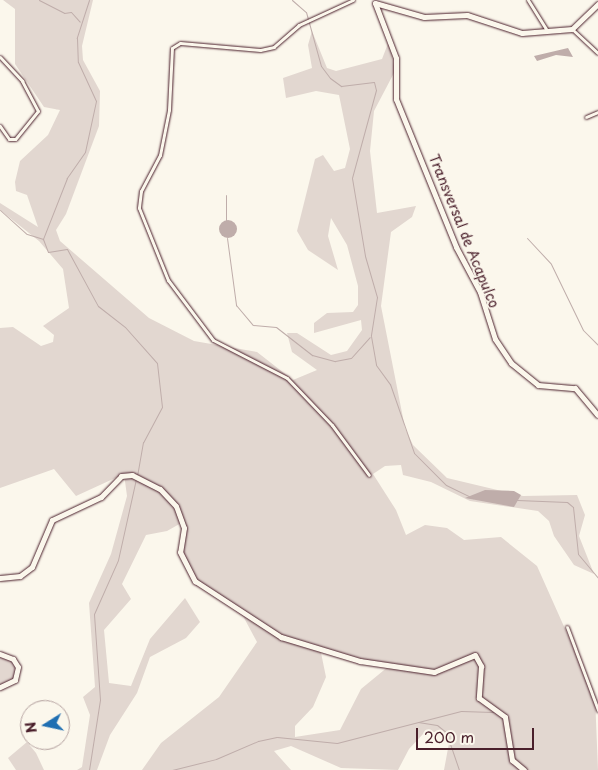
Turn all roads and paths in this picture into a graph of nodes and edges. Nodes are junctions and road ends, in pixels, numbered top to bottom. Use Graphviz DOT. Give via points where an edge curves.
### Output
graph roads {
  1 [pos="353,0"];
  2 [pos="528,0"];
  3 [pos="373,1"];
  4 [pos="598,4"];
  5 [pos="546,29"];
  6 [pos="572,29"];
  7 [pos="598,52"];
  8 [pos="0,57"];
  9 [pos="598,112"];
  10 [pos="586,117"];
  11 [pos="0,126"];
  12 [pos="598,415"];
  13 [pos="369,476"];
  14 [pos="0,578"];
  15 [pos="567,627"];
  16 [pos="0,654"];
  17 [pos="0,687"];
  18 [pos="598,710"];
  19 [pos="524,770"];
  1 -- 13 [label="street" via="299,25 274,47 260,50 180,43 172,48 169,110 162,146 153,174 141,191 139,208 168,280 213,340 287,378 332,425"];
  2 -- 5 [label="street"];
  3 -- 5 [label="street" via="424,17 467,15 522,33"];
  3 -- 12 [label="street, Transversal de Acapulco" via="396,58 396,99 456,247 480,292 495,339 511,364 538,385 575,388"];
  4 -- 6 [label="street"];
  5 -- 6 [label="street"];
  6 -- 7 [label="street"];
  8 -- 11 [label="street" via="22,81 38,110 15,138 9,139"];
  9 -- 10 [label="street"];
  14 -- 19 [label="street" via="20,576 32,567 52,520 101,497 121,476 132,475 160,489 176,506 184,528 180,552 195,581 281,637 360,662 434,672 475,655 480,666 480,698 505,717 512,760"];
  15 -- 18 [label="street"];
  16 -- 17 [label="street" via="13,659 18,667 15,680"];
}
